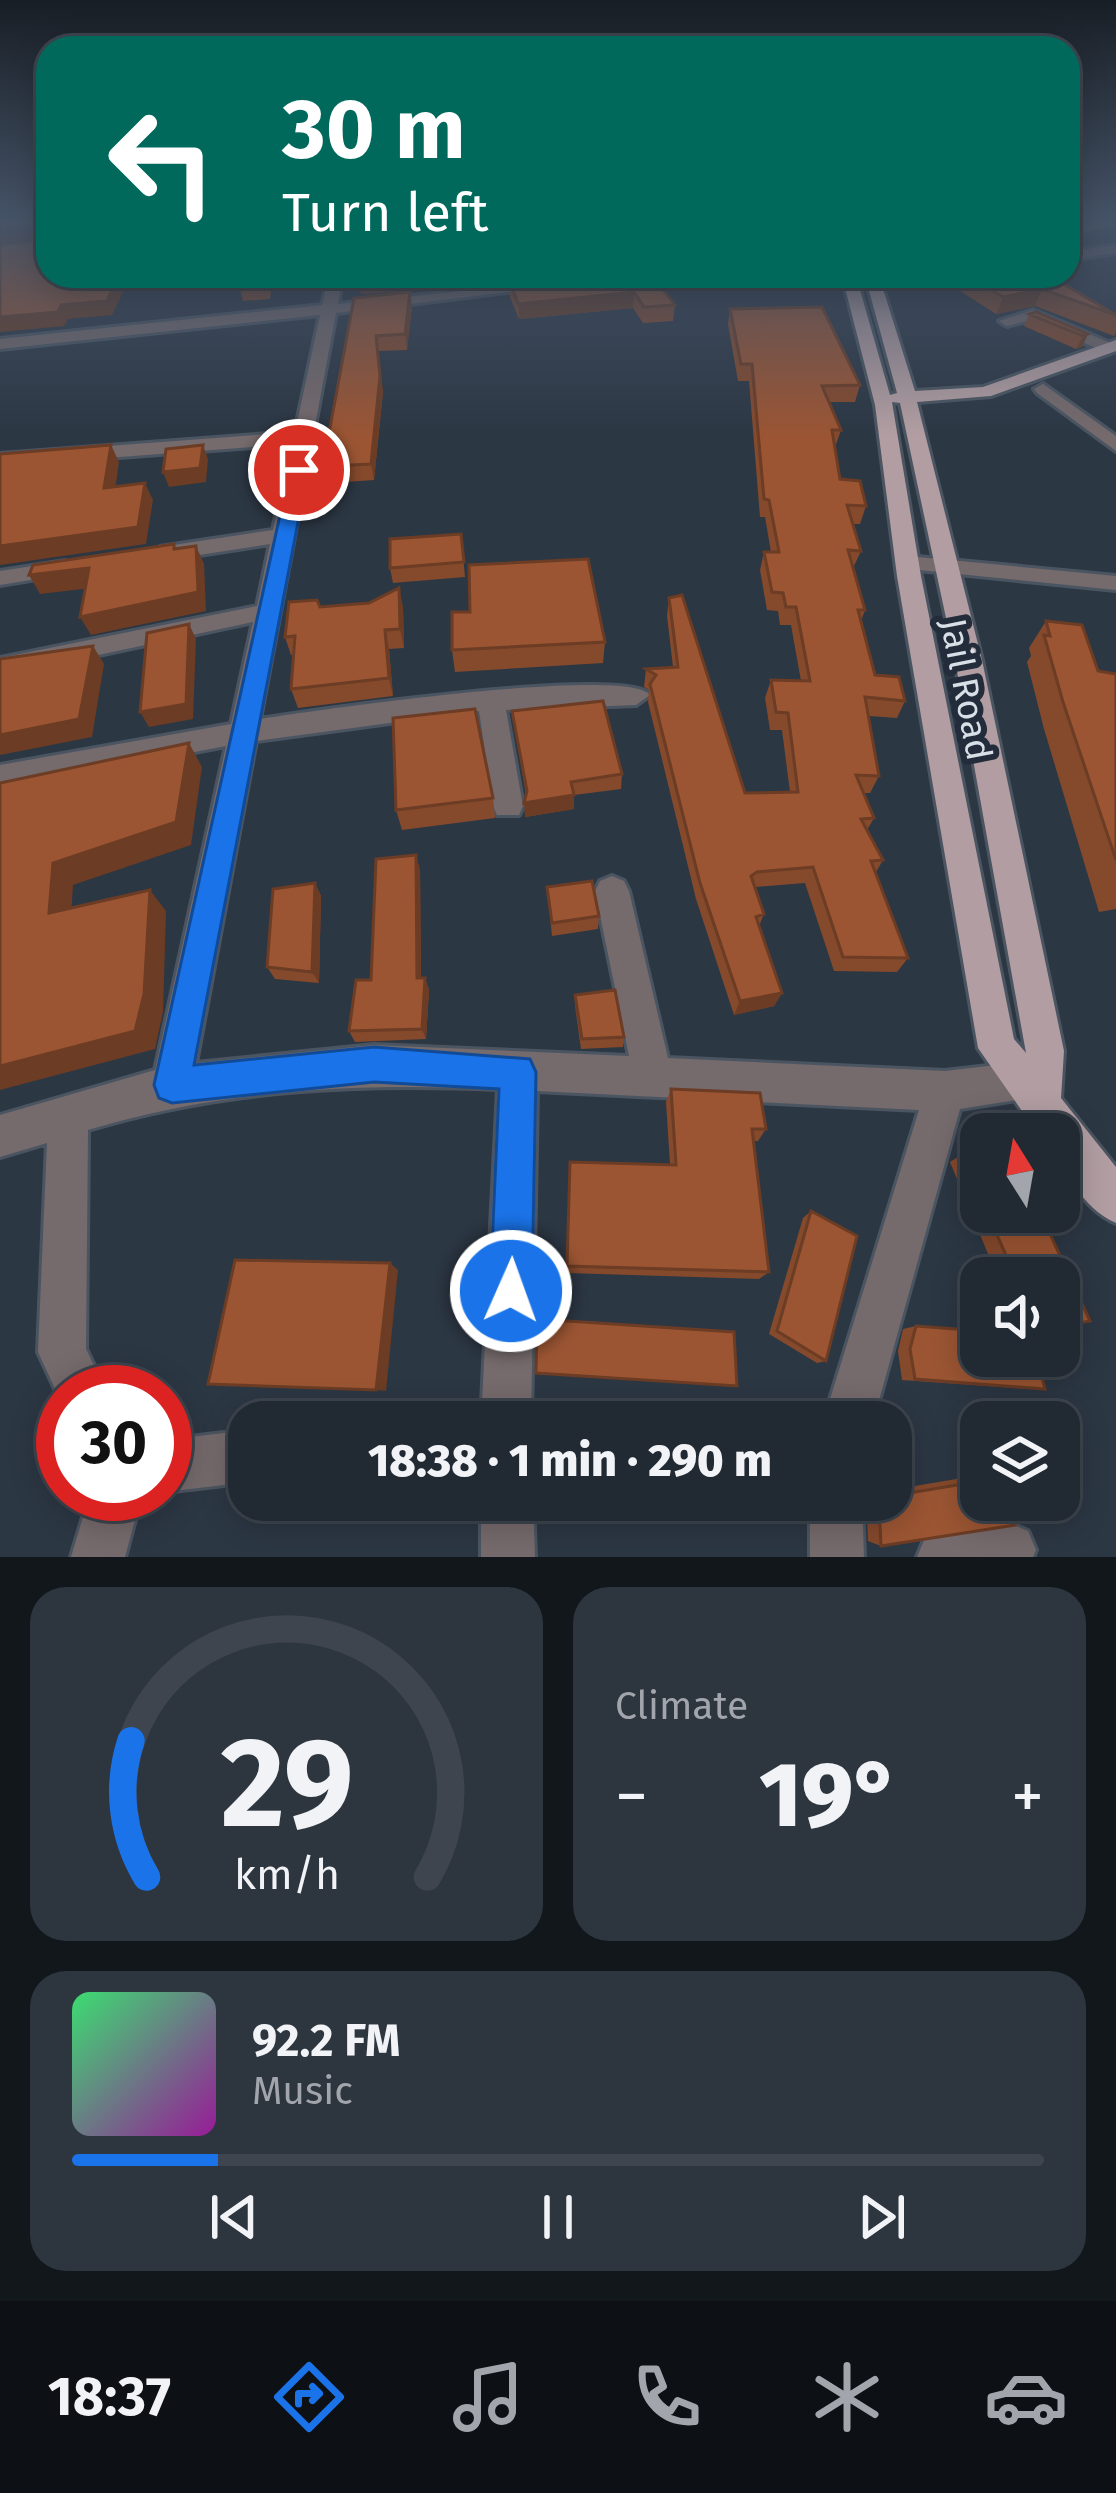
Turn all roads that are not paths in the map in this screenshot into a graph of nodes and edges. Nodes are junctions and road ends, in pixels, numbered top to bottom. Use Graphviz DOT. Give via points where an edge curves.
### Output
graph roads {
  1 [pos="333,291"];
  2 [pos="458,291"];
  3 [pos="855,291"];
  4 [pos="875,291"];
  5 [pos="330,302"];
  6 [pos="1007,321"];
  7 [pos="0,340"];
  8 [pos="1114,352"];
  9 [pos="1043,389"];
  10 [pos="898,405"];
  11 [pos="305,437"];
  12 [pos="1116,445"];
  13 [pos="0,460"];
  14 [pos="285,535"];
  15 [pos="132,558"];
  16 [pos="907,563"];
  17 [pos="88,565"];
  18 [pos="947,569"];
  19 [pos="0,578"];
  20 [pos="1116,584"];
  21 [pos="270,611"];
  22 [pos="0,667"];
  23 [pos="636,695"];
  24 [pos="491,702"];
  25 [pos="937,728"];
  26 [pos="245,730"];
  27 [pos="980,735"];
  28 [pos="0,777"];
  29 [pos="508,806"];
  30 [pos="612,891"];
  31 [pos="518,1072"];
  32 [pos="653,1078"];
  33 [pos="172,1085"];
  34 [pos="1035,1088"];
  35 [pos="945,1091"];
  36 [pos="68,1114"];
  37 [pos="0,1136"];
  38 [pos="1116,1201"];
  39 [pos="68,1365"];
  40 [pos="507,1401"];
  41 [pos="854,1401"];
  42 [pos="228,1458"];
  43 [pos="192,1463"];
  44 [pos="108,1521"];
  45 [pos="507,1521"];
  46 [pos="836,1521"];
  47 [pos="1010,1550"];
  48 [pos="98,1557"];
  49 [pos="508,1557"];
  50 [pos="837,1557"];
  51 [pos="944,1557"];
  1 -- 5 [label="street"];
  2 -- 5 [label="street"];
  3 -- 10 [label="main road, Jail Road"];
  4 -- 10 [label="main road"];
  5 -- 7 [label="street"];
  5 -- 11 [label="street"];
  6 -- 8 [label="street" via="1033,315"];
  8 -- 9 [label="main road"];
  8 -- 10 [label="main road" via="985,392"];
  9 -- 10 [label="main road" via="967,413"];
  9 -- 12 [label="street"];
  10 -- 16 [label="main road, Jail Road"];
  10 -- 18 [label="main road"];
  11 -- 13 [label="street"];
  11 -- 14 [label="street"];
  14 -- 15 [label="street"];
  14 -- 21 [label="street"];
  16 -- 18 [label="street"];
  16 -- 25 [label="main road, Jail Road"];
  17 -- 19 [label="street"];
  18 -- 20 [label="street"];
  18 -- 27 [label="main road"];
  21 -- 22 [label="street"];
  21 -- 26 [label="street"];
  23 -- 24 [label="street"];
  24 -- 26 [label="street"];
  24 -- 29 [label="street"];
  25 -- 27 [label="main road"];
  25 -- 34 [label="main road, Jail Road" via="997,1048"];
  26 -- 28 [label="street"];
  26 -- 33 [label="street"];
  27 -- 34 [label="main road" via="1045,1051"];
  30 -- 32 [label="street"];
  31 -- 32 [label="street"];
  31 -- 33 [label="street" via="374,1064"];
  31 -- 40 [label="street"];
  32 -- 35 [label="street"];
  33 -- 36 [label="street"];
  34 -- 35 [label="street"];
  34 -- 38 [label="main road, Jail Road"];
  35 -- 41 [label="street"];
  36 -- 37 [label="street"];
  36 -- 39 [label="street" via="62,1352"];
  42 -- 43 [label="street"];
  44 -- 48 [label="street"];
  45 -- 49 [label="street"];
  46 -- 50 [label="street"];
  47 -- 51 [label="street"];
}
